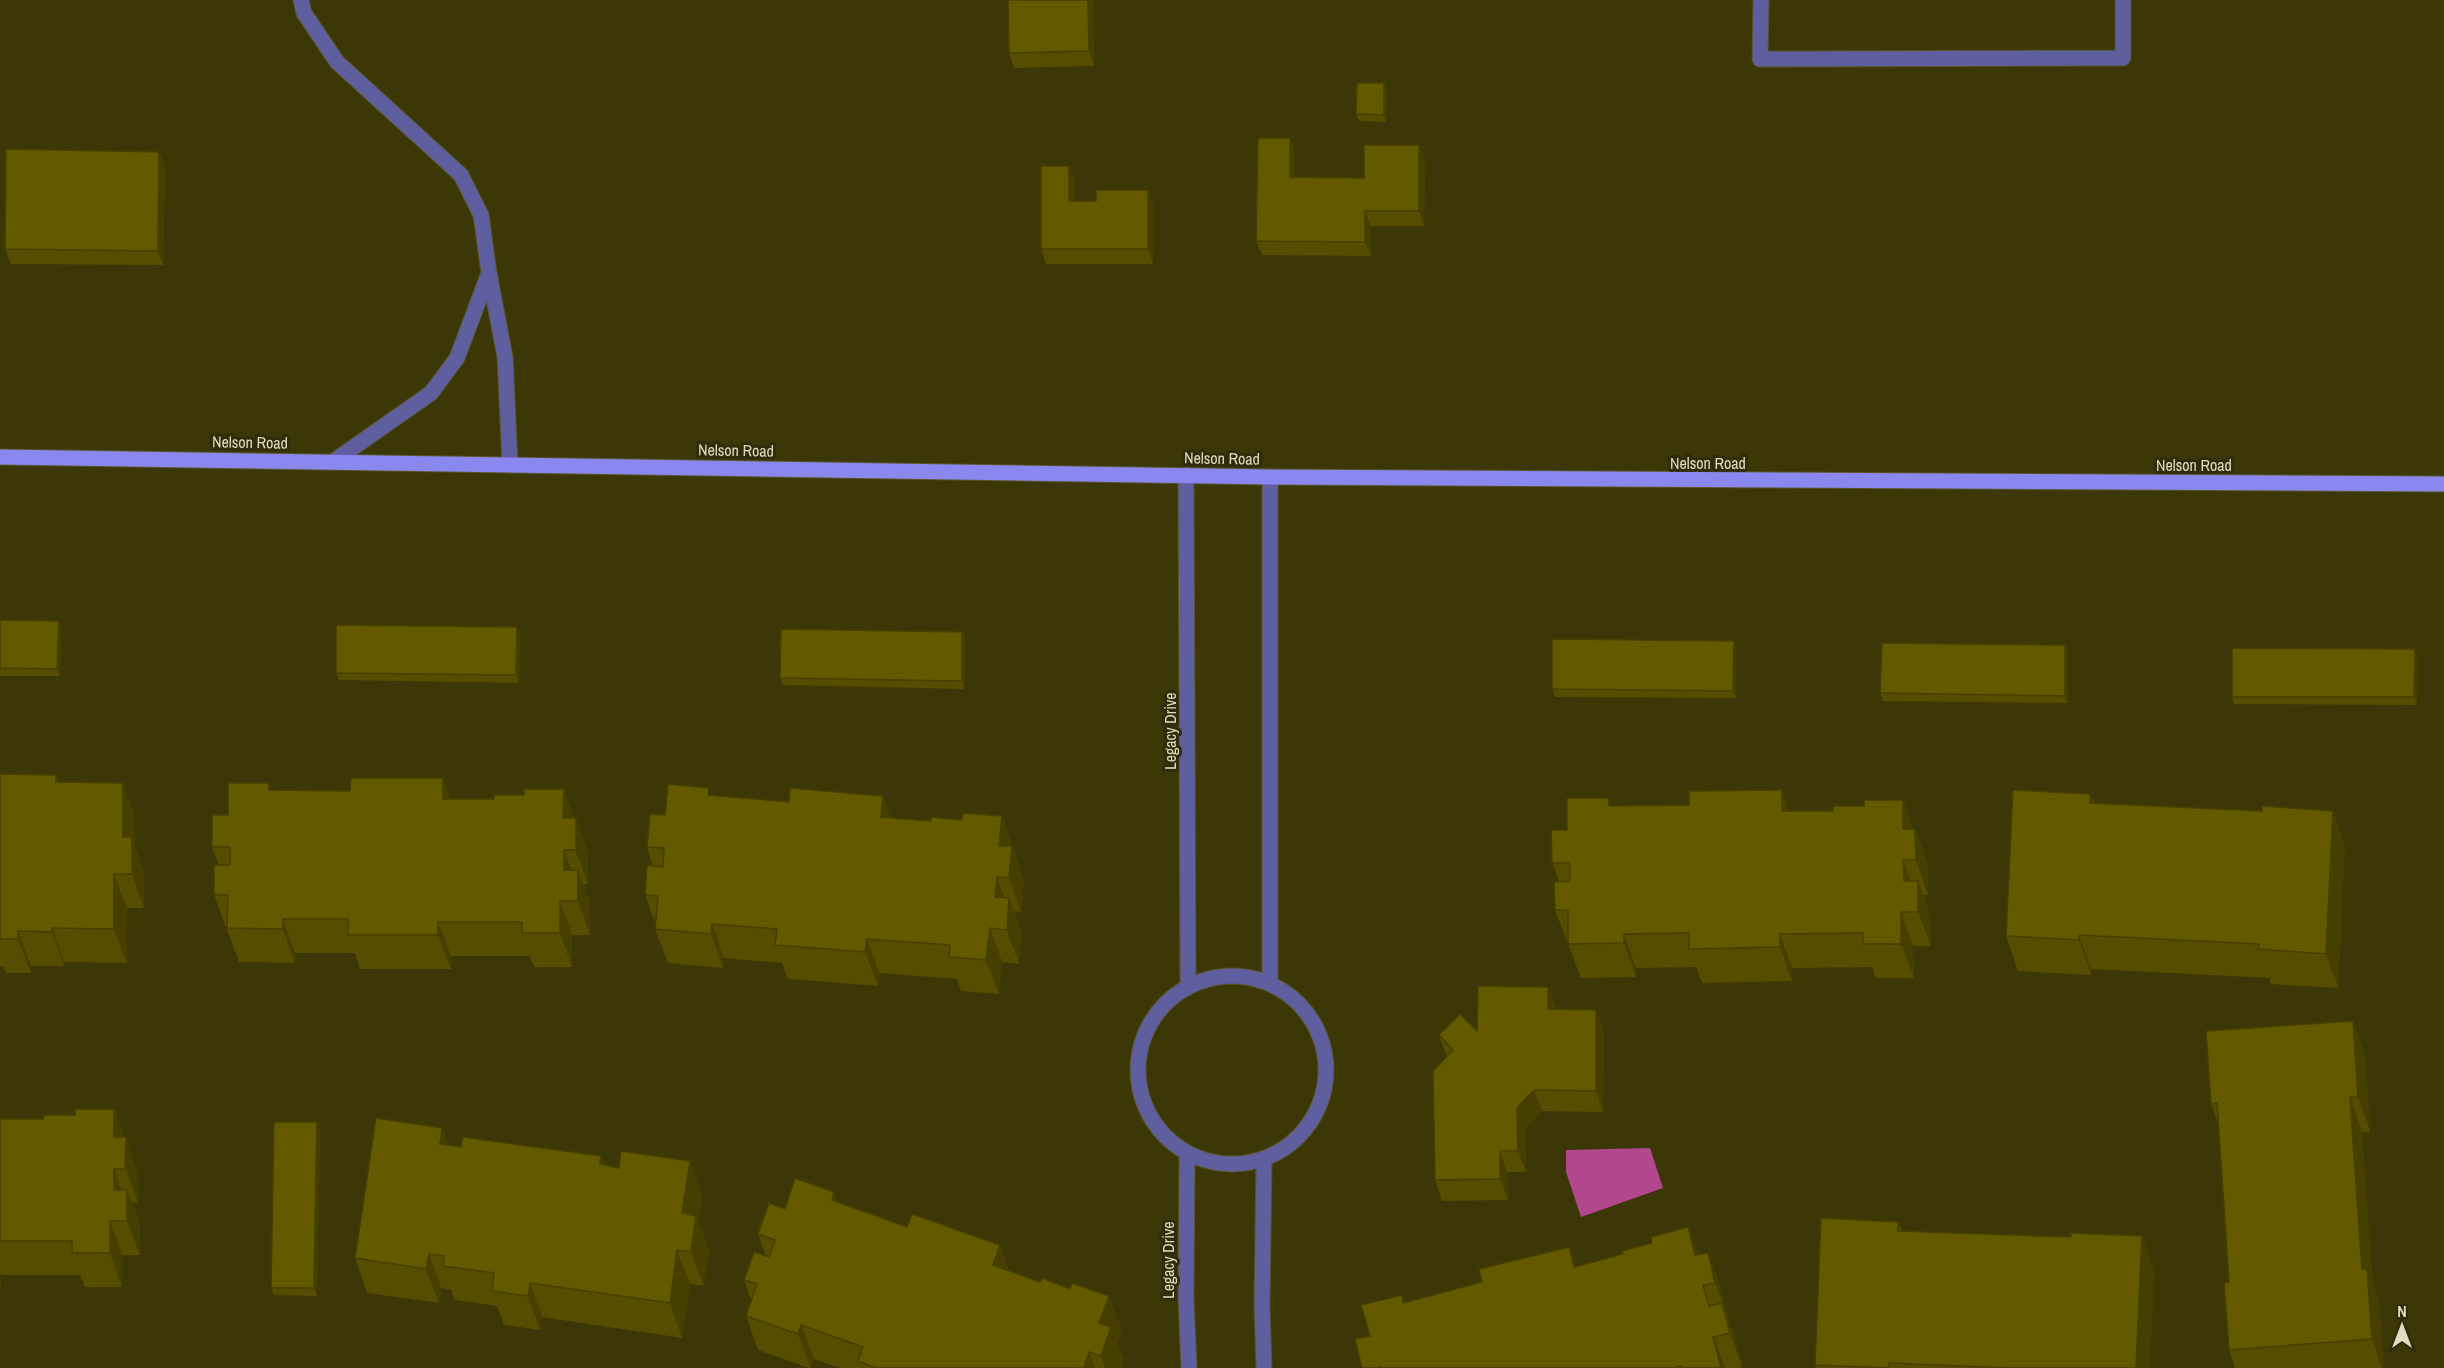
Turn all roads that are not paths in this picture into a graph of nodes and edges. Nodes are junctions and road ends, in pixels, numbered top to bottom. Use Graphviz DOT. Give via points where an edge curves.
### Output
graph roads {
  1 [pos="301,0"];
  2 [pos="1761,0"];
  3 [pos="2123,0"];
  4 [pos="489,273"];
  5 [pos="0,457"];
  6 [pos="333,461"];
  7 [pos="510,464"];
  8 [pos="1186,475"];
  9 [pos="1270,477"];
  10 [pos="2444,484"];
  11 [pos="1270,984"];
  12 [pos="1188,987"];
  13 [pos="1187,1153"];
  14 [pos="1264,1159"];
  15 [pos="1189,1368"];
  16 [pos="1264,1368"];
  1 -- 4 [label="street" via="304,13 337,62 461,175 481,215"];
  2 -- 3 [label="street" via="1760,58 2123,58"];
  4 -- 6 [label="street" via="457,358 431,393"];
  4 -- 7 [label="street" via="505,357"];
  5 -- 6 [label="main road, Nelson Road"];
  6 -- 7 [label="main road, Nelson Road"];
  7 -- 8 [label="main road, Nelson Road"];
  8 -- 9 [label="main road, Nelson Road"];
  8 -- 12 [label="street, Legacy Drive"];
  9 -- 10 [label="main road, Nelson Road"];
  9 -- 11 [label="street"];
  11 -- 12 [label="street" via="1237,976 1203,980"];
  11 -- 14 [label="street" via="1299,1003 1310,1016 1323,1045 1326,1076 1319,1106 1302,1133"];
  12 -- 13 [label="street" via="1161,1008 1151,1022 1143,1038 1137,1071 1139,1088 1152,1120"];
  13 -- 14 [label="street" via="1217,1163"];
  13 -- 15 [label="street, Legacy Drive"];
  14 -- 16 [label="street"];
}
